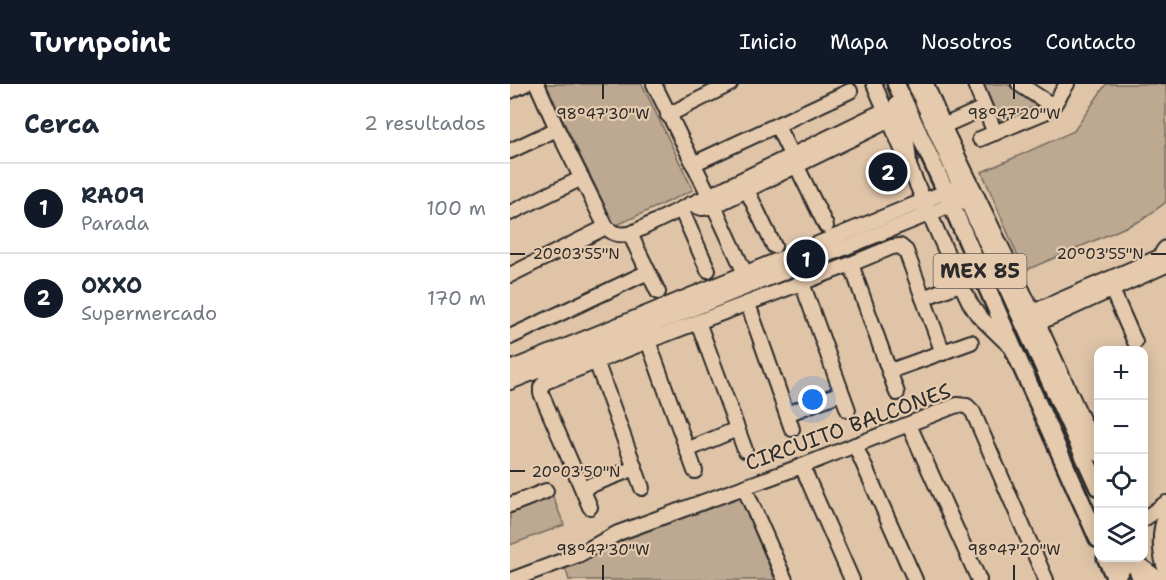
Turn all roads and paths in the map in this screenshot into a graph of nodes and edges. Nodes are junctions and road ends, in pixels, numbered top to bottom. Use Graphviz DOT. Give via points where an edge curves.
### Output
graph roads {
  1 [pos="525,84"];
  2 [pos="537,84"];
  3 [pos="654,84"];
  4 [pos="730,84"];
  5 [pos="874,84"];
  6 [pos="891,84"];
  7 [pos="896,84"];
  8 [pos="916,84"];
  9 [pos="926,84"];
  10 [pos="975,84"];
  11 [pos="1019,84"];
  12 [pos="1067,84"];
  13 [pos="510,91"];
  14 [pos="850,91"];
  15 [pos="1053,106"];
  16 [pos="986,112"];
  17 [pos="668,115"];
  18 [pos="887,115"];
  19 [pos="777,126"];
  20 [pos="557,129"];
  21 [pos="945,130"];
  22 [pos="995,133"];
  23 [pos="980,139"];
  24 [pos="510,151"];
  25 [pos="952,155"];
  26 [pos="794,161"];
  27 [pos="908,162"];
  28 [pos="932,162"];
  29 [pos="693,164"];
  30 [pos="582,178"];
  31 [pos="744,185"];
  32 [pos="962,193"];
  33 [pos="712,201"];
  34 [pos="686,207"];
  35 [pos="926,207"];
  36 [pos="510,213"];
  37 [pos="826,226"];
  38 [pos="980,226"];
  39 [pos="609,230"];
  40 [pos="962,231"];
  41 [pos="630,234"];
  42 [pos="774,246"];
  43 [pos="1164,256"];
  44 [pos="851,264"];
  45 [pos="708,270"];
  46 [pos="648,272"];
  47 [pos="510,275"];
  48 [pos="748,279"];
  49 [pos="802,283"];
  50 [pos="960,284"];
  51 [pos="1112,290"];
  52 [pos="658,292"];
  53 [pos="923,297"];
  54 [pos="752,302"];
  55 [pos="1066,304"];
  56 [pos="1035,317"];
  57 [pos="698,322"];
  58 [pos="510,337"];
  59 [pos="648,341"];
  60 [pos="971,342"];
  61 [pos="1135,342"];
  62 [pos="1014,350"];
  63 [pos="943,353"];
  64 [pos="596,361"];
  65 [pos="510,369"];
  66 [pos="890,371"];
  67 [pos="510,382"];
  68 [pos="842,393"];
  69 [pos="897,393"];
  70 [pos="848,410"];
  71 [pos="787,414"];
  72 [pos="909,425"];
  73 [pos="737,429"];
  74 [pos="792,429"];
  75 [pos="855,444"];
  76 [pos="1094,445"];
  77 [pos="687,450"];
  78 [pos="745,450"];
  79 [pos="802,466"];
  80 [pos="635,468"];
  81 [pos="695,471"];
  82 [pos="1094,478"];
  83 [pos="744,487"];
  84 [pos="583,488"];
  85 [pos="642,488"];
  86 [pos="546,491"];
  87 [pos="1166,503"];
  88 [pos="510,505"];
  89 [pos="590,507"];
  90 [pos="1166,514"];
  91 [pos="1148,516"];
  92 [pos="1094,521"];
  93 [pos="1109,562"];
  94 [pos="1128,562"];
  95 [pos="1134,562"];
  96 [pos="1137,562"];
  97 [pos="1166,570"];
  98 [pos="528,577"];
  99 [pos="511,580"];
  100 [pos="785,580"];
  101 [pos="852,580"];
  102 [pos="915,580"];
  103 [pos="979,580"];
  104 [pos="1046,580"];
  105 [pos="1116,580"];
  106 [pos="1142,580"];
  107 [pos="1160,580"];
  1 -- 13 [label="street"];
  2 -- 20 [label="street"];
  3 -- 17 [label="street"];
  4 -- 17 [label="street"];
  5 -- 18 [label="street"];
  6 -- 27 [label="main road"];
  7 -- 28 [label="main road, MEX 85"];
  8 -- 25 [label="main road, MEX 85"];
  9 -- 21 [label="street"];
  10 -- 16 [label="street"];
  11 -- 15 [label="street"];
  12 -- 15 [label="street"];
  14 -- 19 [label="street"];
  15 -- 22 [label="street"];
  16 -- 21 [label="street"];
  16 -- 22 [label="street"];
  17 -- 29 [label="street"];
  18 -- 26 [label="street"];
  18 -- 27 [label="street"];
  19 -- 26 [label="street"];
  19 -- 29 [label="street"];
  20 -- 24 [label="street"];
  20 -- 30 [label="street"];
  21 -- 25 [label="street"];
  22 -- 23 [label="street"];
  25 -- 28 [label="main road" via="943,164"];
  25 -- 32 [label="main road, MEX 85"];
  26 -- 31 [label="street"];
  26 -- 37 [label="street"];
  27 -- 35 [label="street"];
  28 -- 32 [label="main road, MEX 85"];
  29 -- 33 [label="street"];
  30 -- 36 [label="street"];
  30 -- 39 [label="street"];
  31 -- 33 [label="street"];
  31 -- 42 [label="street"];
  32 -- 35 [label="street"];
  32 -- 38 [label="main road, MEX 85"];
  32 -- 40 [label="main road, MEX 85"];
  32 -- 56 [label="street"];
  33 -- 34 [label="street" via="702,208"];
  33 -- 48 [label="street"];
  34 -- 41 [label="street"];
  34 -- 45 [label="street"];
  35 -- 48 [label="street"];
  35 -- 50 [label="street"];
  38 -- 40 [label="main road" via="965,226"];
  38 -- 82 [label="main road, MEX 85"];
  39 -- 41 [label="street"];
  39 -- 47 [label="street"];
  40 -- 62 [label="main road, MEX 85"];
  41 -- 46 [label="street"];
  43 -- 51 [label="street"];
  43 -- 55 [label="street"];
  44 -- 49 [label="street"];
  44 -- 53 [label="street" via="900,246 906,251"];
  44 -- 66 [label="street"];
  46 -- 52 [label="street"];
  46 -- 58 [label="street"];
  48 -- 54 [label="street"];
  48 -- 65 [label="street"];
  48 -- 67 [label="street"];
  49 -- 54 [label="street"];
  49 -- 68 [label="street"];
  50 -- 53 [label="street"];
  50 -- 62 [label="street" via="978,315"];
  51 -- 55 [label="street"];
  51 -- 61 [label="street"];
  53 -- 63 [label="street"];
  54 -- 57 [label="street"];
  54 -- 71 [label="street"];
  55 -- 56 [label="street"];
  56 -- 76 [label="street"];
  57 -- 59 [label="street"];
  57 -- 73 [label="street"];
  59 -- 64 [label="street"];
  59 -- 77 [label="street"];
  60 -- 63 [label="street"];
  62 -- 92 [label="main road, MEX 85"];
  63 -- 66 [label="street"];
  64 -- 80 [label="street"];
  64 -- 84 [label="street" via="541,387"];
  66 -- 69 [label="street"];
  68 -- 70 [label="street"];
  68 -- 71 [label="street"];
  71 -- 74 [label="street"];
  72 -- 75 [label="street, CIRCUITO BALCONES"];
  72 -- 103 [label="street"];
  72 -- 104 [label="street, CIRCUITO BALCONES" via="957,405 967,406 973,412"];
  73 -- 77 [label="street"];
  73 -- 78 [label="street"];
  75 -- 79 [label="street, CIRCUITO BALCONES"];
  75 -- 102 [label="street"];
  77 -- 81 [label="street"];
  79 -- 83 [label="street, CIRCUITO BALCONES"];
  79 -- 101 [label="street"];
  80 -- 84 [label="street"];
  80 -- 85 [label="street"];
  83 -- 98 [label="street, CIRCUITO BALCONES" via="618,533"];
  83 -- 100 [label="street, CIRCUITO BALCONES"];
  84 -- 89 [label="street"];
  86 -- 88 [label="street"];
  87 -- 91 [label="street"];
  90 -- 97 [label="street" via="1161,541"];
  93 -- 105 [label="main road"];
  94 -- 105 [label="main road"];
  95 -- 106 [label="main road"];
  96 -- 107 [label="street"];
  98 -- 99 [label="street, CIRCUITO BALCONES"];
}
